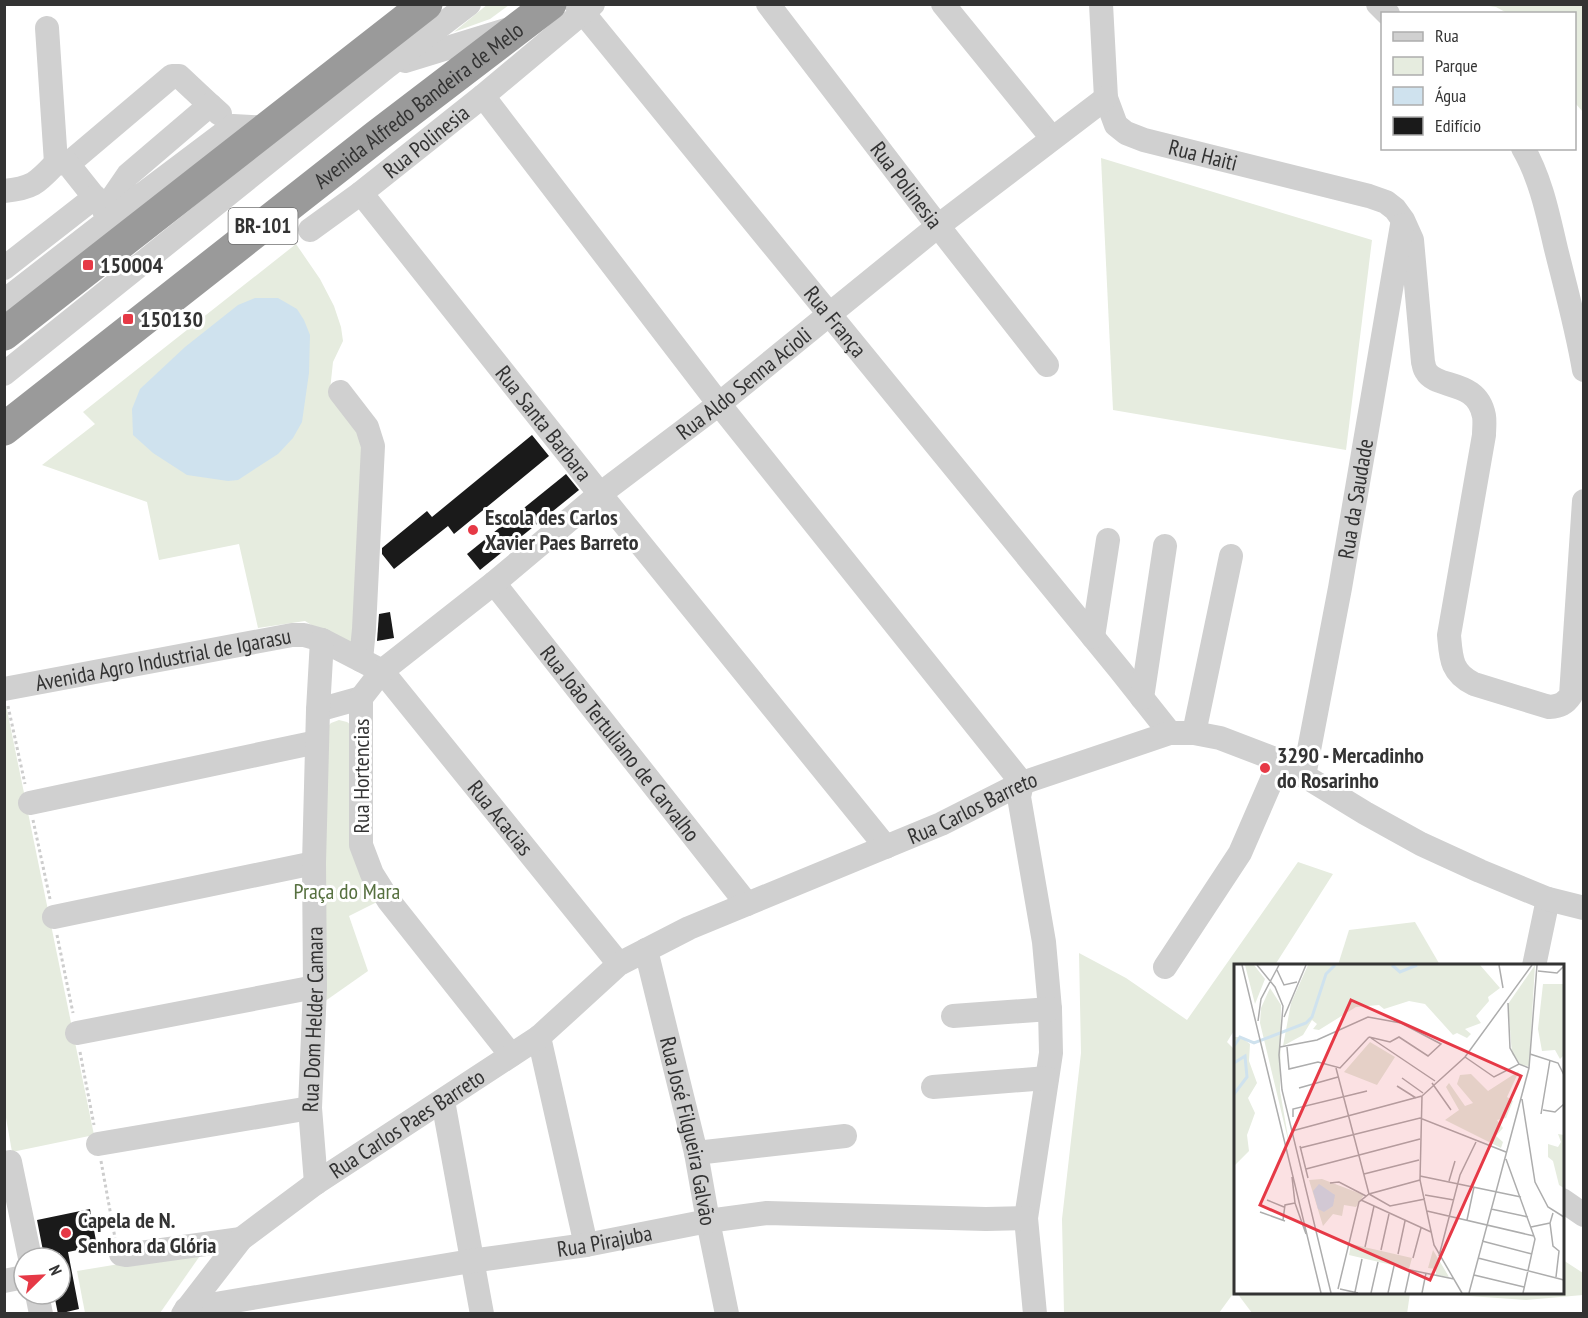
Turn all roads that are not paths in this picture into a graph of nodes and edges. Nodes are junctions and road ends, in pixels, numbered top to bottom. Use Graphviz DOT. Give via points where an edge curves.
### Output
graph roads {
  1 [pos="426,4"];
  2 [pos="469,4"];
  3 [pos="550,4"];
  4 [pos="768,4"];
  5 [pos="943,4"];
  6 [pos="1101,4"];
  7 [pos="584,7"];
  8 [pos="523,25"];
  9 [pos="47,28"];
  10 [pos="388,66"];
  11 [pos="483,96"];
  12 [pos="1106,98"];
  13 [pos="210,105"];
  14 [pos="233,126"];
  15 [pos="270,128"];
  16 [pos="1052,138"];
  17 [pos="1524,150"];
  18 [pos="62,163"];
  19 [pos="4,191"];
  20 [pos="361,193"];
  21 [pos="103,208"];
  22 [pos="1403,220"];
  23 [pos="938,226"];
  24 [pos="310,230"];
  25 [pos="4,268"];
  26 [pos="4,301"];
  27 [pos="830,313"];
  28 [pos="4,334"];
  29 [pos="1047,365"];
  30 [pos="1584,370"];
  31 [pos="4,374"];
  32 [pos="340,392"];
  33 [pos="719,404"];
  34 [pos="4,429"];
  35 [pos="600,494"];
  36 [pos="1584,501"];
  37 [pos="1108,540"];
  38 [pos="1165,546"];
  39 [pos="1231,556"];
  40 [pos="494,583"];
  41 [pos="1093,637"];
  42 [pos="322,640"];
  43 [pos="371,665"];
  44 [pos="4,689"];
  45 [pos="362,698"];
  46 [pos="1142,698"];
  47 [pos="318,711"];
  48 [pos="1170,733"];
  49 [pos="1194,734"];
  50 [pos="317,742"];
  51 [pos="1280,761"];
  52 [pos="1304,776"];
  53 [pos="1022,783"];
  54 [pos="30,803"];
  55 [pos="886,847"];
  56 [pos="314,863"];
  57 [pos="1548,899"];
  58 [pos="747,904"];
  59 [pos="1584,908"];
  60 [pos="54,917"];
  61 [pos="646,950"];
  62 [pos="619,964"];
  63 [pos="1534,964"];
  64 [pos="1165,967"];
  65 [pos="315,987"];
  66 [pos="1050,1009"];
  67 [pos="953,1016"];
  68 [pos="77,1033"];
  69 [pos="539,1037"];
  70 [pos="511,1055"];
  71 [pos="1047,1078"];
  72 [pos="933,1087"];
  73 [pos="443,1101"];
  74 [pos="310,1108"];
  75 [pos="845,1136"];
  76 [pos="98,1144"];
  77 [pos="696,1153"];
  78 [pos="7,1162"];
  79 [pos="316,1183"];
  80 [pos="1564,1201"];
  81 [pos="1584,1215"];
  82 [pos="1026,1218"];
  83 [pos="708,1221"];
  84 [pos="241,1239"];
  85 [pos="586,1245"];
  86 [pos="27,1246"];
  87 [pos="121,1254"];
  88 [pos="471,1261"];
  89 [pos="185,1312"];
  90 [pos="482,1314"];
  91 [pos="727,1314"];
  92 [pos="1035,1314"];
  1 -- 15 [label="highway"];
  2 -- 10 [label="street"];
  3 -- 8 [label="highway, Avenida Alfredo Bandeira de Melo / BR-101"];
  4 -- 23 [label="street, Rua Polinesia"];
  5 -- 16 [label="street"];
  6 -- 12 [label="street, Rua Haiti"];
  7 -- 11 [label="street, Rua Polinesia"];
  7 -- 27 [label="street, Rua França"];
  8 -- 10 [label="street"];
  8 -- 34 [label="highway, Avenida Alfredo Bandeira de Melo / BR-101"];
  9 -- 18 [label="street"];
  10 -- 31 [label="street"];
  11 -- 20 [label="street, Rua Polinesia"];
  11 -- 33 [label="street"];
  12 -- 16 [label="street, Rua Aldo Senna Acioli"];
  12 -- 22 [label="street, Rua Haiti" via="1116,125 1126,133 1369,196 1386,202"];
  13 -- 14 [label="street"];
  13 -- 18 [label="street" via="179,76 172,76"];
  13 -- 21 [label="street" via="128,175"];
  14 -- 15 [label="street"];
  14 -- 21 [label="street"];
  15 -- 28 [label="highway"];
  16 -- 23 [label="street, Rua Aldo Senna Acioli"];
  17 -- 30 [label="street" via="1542,193"];
  18 -- 19 [label="street" via="29,187"];
  18 -- 21 [label="street"];
  20 -- 24 [label="street, Rua Polinesia"];
  20 -- 35 [label="street, Rua Santa Barbara"];
  21 -- 25 [label="street"];
  21 -- 26 [label="street"];
  22 -- 36 [label="street" via="1412,240 1426,371 1432,378 1468,390 1484,414 1484,435 1449,635 1451,659 1464,679 1549,707 1567,701 1571,695"];
  22 -- 52 [label="street, Rua da Saudade"];
  23 -- 27 [label="street, Rua Aldo Senna Acioli"];
  23 -- 29 [label="street, Rua Polinesia"];
  27 -- 33 [label="street, Rua Aldo Senna Acioli"];
  27 -- 41 [label="street, Rua França"];
  32 -- 43 [label="street" via="367,427 373,446 364,629"];
  33 -- 35 [label="street, Rua Aldo Senna Acioli"];
  33 -- 53 [label="street"];
  35 -- 40 [label="street, Rua Aldo Senna Acioli"];
  35 -- 55 [label="street, Rua Santa Barbara"];
  37 -- 41 [label="street"];
  38 -- 46 [label="street"];
  39 -- 49 [label="street"];
  40 -- 43 [label="street, Rua Aldo Senna Acioli"];
  40 -- 58 [label="street, Rua João Tertuliano de Carvalho"];
  41 -- 46 [label="street, Rua França"];
  42 -- 43 [label="street, Avenida Agro Industrial de Igarasu"];
  42 -- 44 [label="street, Avenida Agro Industrial de Igarasu" via="292,635"];
  42 -- 47 [label="street, Rua Dom Helder Camara"];
  43 -- 45 [label="street, Rua Hortencias"];
  43 -- 62 [label="street, Rua Acacias"];
  45 -- 47 [label="street"];
  45 -- 70 [label="street, Rua Hortencias" via="362,845 372,874"];
  46 -- 48 [label="street, Rua França"];
  47 -- 50 [label="street, Rua Dom Helder Camara"];
  48 -- 49 [label="street, Rua Carlos Barreto"];
  48 -- 53 [label="street, Rua Carlos Barreto"];
  49 -- 51 [label="street, Rua Carlos Barreto" via="1220,738"];
  50 -- 54 [label="street"];
  50 -- 56 [label="street, Rua Dom Helder Camara"];
  51 -- 52 [label="street, Rua Carlos Barreto"];
  51 -- 64 [label="street" via="1240,853"];
  52 -- 57 [label="street, Rua Carlos Barreto" via="1421,844"];
  53 -- 55 [label="street, Rua Carlos Barreto"];
  53 -- 66 [label="street" via="1019,797 1044,942"];
  55 -- 58 [label="street, Rua Carlos Barreto"];
  56 -- 60 [label="street"];
  56 -- 65 [label="street, Rua Dom Helder Camara"];
  57 -- 59 [label="street, Rua Carlos Barreto"];
  57 -- 63 [label="street"];
  58 -- 61 [label="street, Rua Carlos Barreto"];
  61 -- 62 [label="street, Rua Carlos Paes Barreto"];
  61 -- 77 [label="street, Rua José Filgueira Galvão"];
  62 -- 69 [label="street, Rua Carlos Paes Barreto"];
  65 -- 68 [label="street"];
  65 -- 74 [label="street, Rua Dom Helder Camara"];
  66 -- 67 [label="street"];
  66 -- 71 [label="street"];
  69 -- 70 [label="street, Rua Carlos Paes Barreto"];
  69 -- 85 [label="street"];
  70 -- 73 [label="street, Rua Carlos Paes Barreto"];
  71 -- 72 [label="street"];
  71 -- 82 [label="street"];
  73 -- 79 [label="street, Rua Carlos Paes Barreto"];
  73 -- 88 [label="street"];
  74 -- 76 [label="street"];
  74 -- 79 [label="street, Rua Dom Helder Camara"];
  75 -- 77 [label="street"];
  77 -- 83 [label="street, Rua José Filgueira Galvão"];
  78 -- 86 [label="street"];
  79 -- 84 [label="street, Rua Carlos Paes Barreto"];
  80 -- 81 [label="street"];
  82 -- 83 [label="street, Rua Pirajuba" via="767,1213"];
  82 -- 92 [label="street"];
  83 -- 85 [label="street, Rua Pirajuba"];
  83 -- 91 [label="street, Rua José Filgueira Galvão"];
  84 -- 87 [label="street"];
  84 -- 89 [label="street, Rua Carlos Paes Barreto"];
  85 -- 88 [label="street, Rua Pirajuba"];
  88 -- 89 [label="street, Rua Pirajuba"];
  88 -- 90 [label="street"];
}
